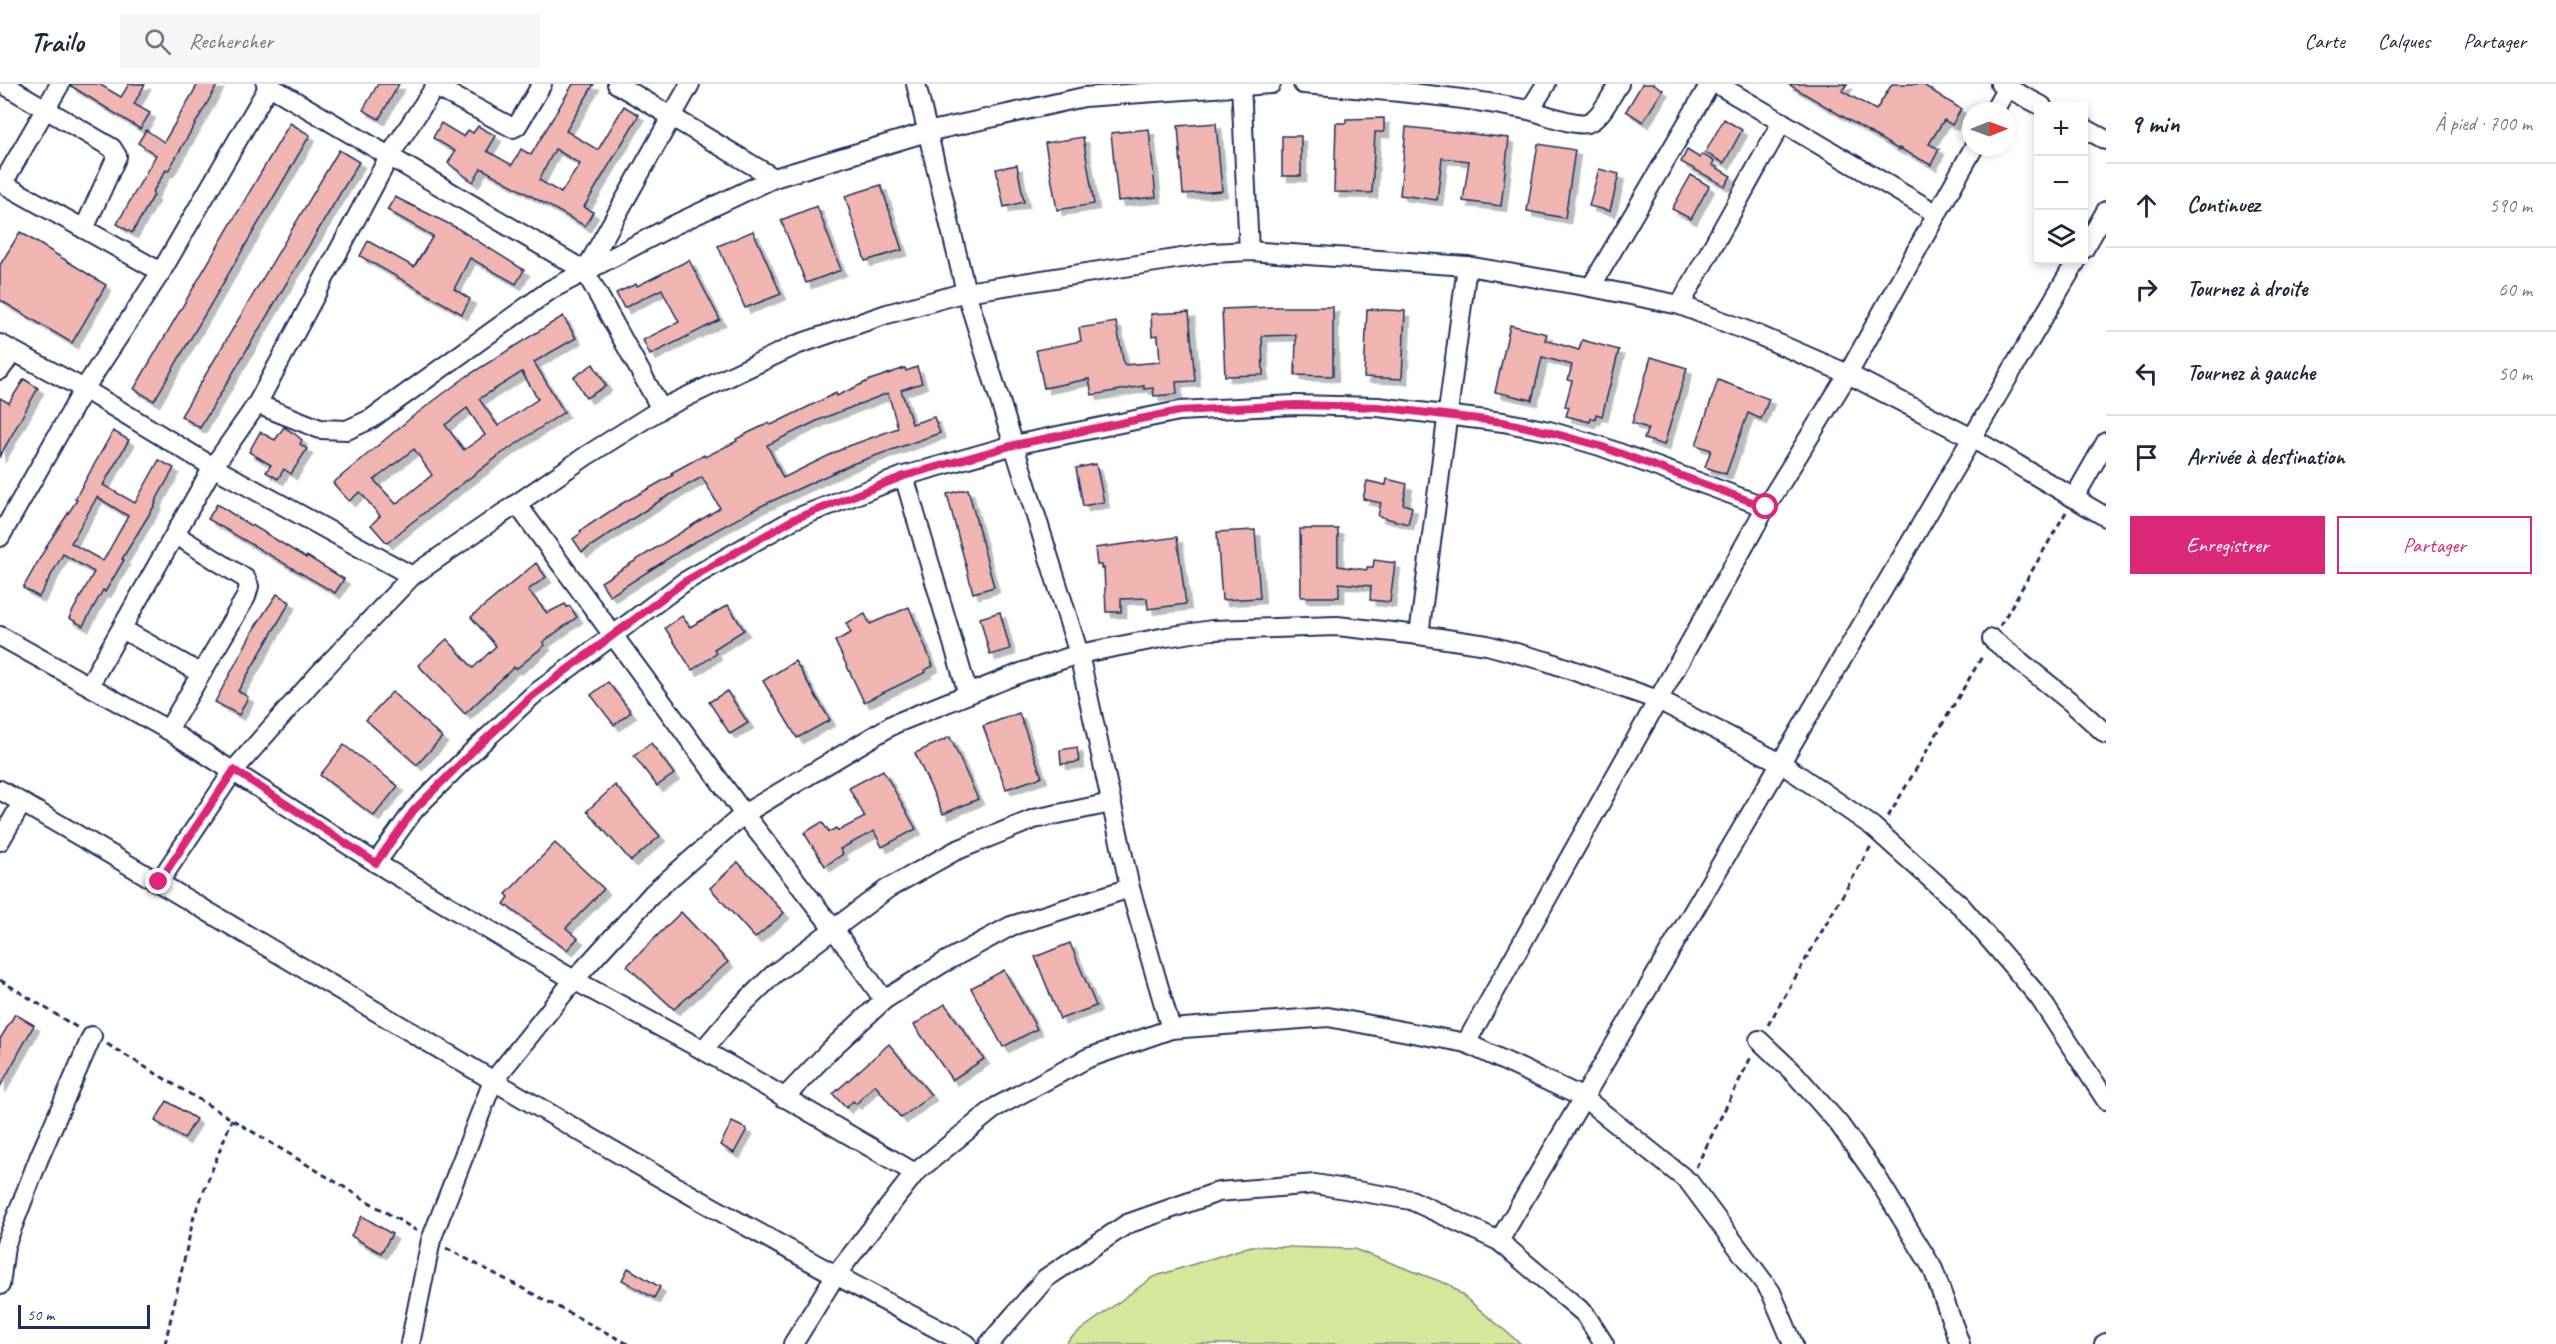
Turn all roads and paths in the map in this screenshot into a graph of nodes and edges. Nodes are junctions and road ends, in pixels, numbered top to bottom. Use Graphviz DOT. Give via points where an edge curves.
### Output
graph roads {
  1 [pos="3,84"];
  2 [pos="60,84"];
  3 [pos="542,84"];
  4 [pos="617,84"];
  5 [pos="690,84"];
  6 [pos="916,84"];
  7 [pos="1270,84"];
  8 [pos="1303,84"];
  9 [pos="1546,84"];
  10 [pos="1619,84"];
  11 [pos="1710,84"];
  12 [pos="1717,84"];
  13 [pos="269,85"];
  14 [pos="436,85"];
  15 [pos="1242,85"];
  16 [pos="2005,85"];
  17 [pos="1446,90"];
  18 [pos="1088,91"];
  19 [pos="1998,102"];
  20 [pos="2035,102"];
  21 [pos="46,109"];
  22 [pos="1530,110"];
  23 [pos="674,116"];
  24 [pos="1782,122"];
  25 [pos="2088,130"];
  26 [pos="927,132"];
  27 [pos="2106,140"];
  28 [pos="390,155"];
  29 [pos="1969,156"];
  30 [pos="774,178"];
  31 [pos="1,182"];
  32 [pos="2106,211"];
  33 [pos="1937,214"];
  34 [pos="84,229"];
  35 [pos="2088,242"];
  36 [pos="1249,251"];
  37 [pos="2076,264"];
  38 [pos="1467,266"];
  39 [pos="585,271"];
  40 [pos="161,272"];
  41 [pos="1591,286"];
  42 [pos="966,292"];
  43 [pos="1680,305"];
  44 [pos="6,348"];
  45 [pos="0,370"];
  46 [pos="1848,374"];
  47 [pos="84,388"];
  48 [pos="257,404"];
  49 [pos="661,410"];
  50 [pos="1447,416"];
  51 [pos="1972,438"];
  52 [pos="2106,442"];
  53 [pos="1014,445"];
  54 [pos="213,466"];
  55 [pos="904,476"];
  56 [pos="2074,498"];
  57 [pos="517,504"];
  58 [pos="1766,507"];
  59 [pos="2106,517"];
  60 [pos="176,535"];
  61 [pos="0,537"];
  62 [pos="412,576"];
  63 [pos="122,629"];
  64 [pos="1419,635"];
  65 [pos="0,636"];
  66 [pos="612,636"];
  67 [pos="1992,639"];
  68 [pos="1079,654"];
  69 [pos="200,673"];
  70 [pos="90,684"];
  71 [pos="968,694"];
  72 [pos="1658,700"];
  73 [pos="168,730"];
  74 [pos="2106,734"];
  75 [pos="1781,763"];
  76 [pos="234,770"];
  77 [pos="0,790"];
  78 [pos="22,803"];
  79 [pos="1111,803"];
  80 [pos="744,814"];
  81 [pos="0,841"];
  82 [pos="376,863"];
  83 [pos="159,882"];
  84 [pos="1130,888"];
  85 [pos="832,928"];
  86 [pos="0,980"];
  87 [pos="574,980"];
  88 [pos="884,1000"];
  89 [pos="1171,1029"];
  90 [pos="92,1036"];
  91 [pos="1759,1040"];
  92 [pos="1467,1043"];
  93 [pos="703,1050"];
  94 [pos="492,1081"];
  95 [pos="784,1098"];
  96 [pos="1584,1098"];
  97 [pos="2106,1100"];
  98 [pos="232,1119"];
  99 [pos="915,1173"];
  100 [pos="431,1240"];
  101 [pos="1499,1241"];
  102 [pos="3,1245"];
  103 [pos="835,1276"];
  104 [pos="0,1285"];
  105 [pos="165,1344"];
  106 [pos="410,1344"];
  107 [pos="628,1344"];
  108 [pos="793,1344"];
  109 [pos="967,1344"];
  110 [pos="988,1344"];
  111 [pos="1604,1344"];
  112 [pos="1793,1344"];
  113 [pos="1960,1344"];
  1 -- 21 [label="street"];
  2 -- 21 [label="street"];
  3 -- 14 [label="street" via="513,128"];
  4 -- 23 [label="street"];
  5 -- 23 [label="street"];
  6 -- 26 [label="street"];
  7 -- 15 [label="street"];
  8 -- 17 [label="street"];
  9 -- 22 [label="street"];
  10 -- 22 [label="street" via="1596,117 1587,123"];
  11 -- 41 [label="street"];
  12 -- 24 [label="street"];
  13 -- 28 [label="street"];
  13 -- 40 [label="street"];
  14 -- 28 [label="street"];
  15 -- 18 [label="street"];
  15 -- 36 [label="street"];
  16 -- 19 [label="street"];
  16 -- 20 [label="street"];
  17 -- 22 [label="street"];
  18 -- 26 [label="street"];
  21 -- 31 [label="street"];
  21 -- 34 [label="street" via="112,148 117,156"];
  23 -- 30 [label="street"];
  23 -- 39 [label="street"];
  24 -- 33 [label="street"];
  24 -- 43 [label="street"];
  25 -- 27 [label="street"];
  26 -- 30 [label="street"];
  26 -- 42 [label="street"];
  28 -- 39 [label="street"];
  28 -- 48 [label="street"];
  29 -- 33 [label="street"];
  30 -- 39 [label="street"];
  31 -- 34 [label="street"];
  32 -- 35 [label="street"];
  33 -- 46 [label="street"];
  34 -- 40 [label="street"];
  36 -- 38 [label="street"];
  36 -- 42 [label="street"];
  37 -- 51 [label="street"];
  38 -- 41 [label="street"];
  38 -- 50 [label="street"];
  39 -- 48 [label="street" via="550,290 371,419 347,430 320,429"];
  39 -- 49 [label="street"];
  40 -- 47 [label="street"];
  41 -- 43 [label="street"];
  42 -- 49 [label="street" via="796,345"];
  42 -- 53 [label="street"];
  43 -- 46 [label="street"];
  44 -- 45 [label="street"];
  44 -- 47 [label="street"];
  46 -- 51 [label="street"];
  46 -- 58 [label="street"];
  47 -- 54 [label="street"];
  47 -- 61 [label="street"];
  48 -- 54 [label="street"];
  49 -- 57 [label="street"];
  50 -- 53 [label="street" via="1378,407 1214,408 1179,411"];
  50 -- 58 [label="street" via="1503,422 1600,446"];
  50 -- 64 [label="street"];
  51 -- 56 [label="street"];
  51 -- 75 [label="street"];
  52 -- 56 [label="street"];
  53 -- 55 [label="street"];
  53 -- 68 [label="street"];
  54 -- 60 [label="street"];
  54 -- 62 [label="street"];
  55 -- 66 [label="street" via="794,519 684,582"];
  55 -- 71 [label="street"];
  56 -- 59 [label="street"];
  57 -- 62 [label="street"];
  57 -- 66 [label="street"];
  58 -- 72 [label="street"];
  60 -- 63 [label="street"];
  60 -- 69 [label="street" via="246,579 249,586"];
  62 -- 76 [label="street"];
  63 -- 69 [label="street"];
  63 -- 70 [label="street"];
  64 -- 68 [label="street" via="1337,626 1212,630"];
  64 -- 72 [label="street" via="1497,647"];
  65 -- 70 [label="street"];
  66 -- 80 [label="street"];
  66 -- 82 [label="street" via="532,696 474,750 414,810"];
  67 -- 74 [label="street"];
  68 -- 71 [label="street"];
  68 -- 79 [label="street"];
  69 -- 73 [label="street"];
  70 -- 73 [label="street"];
  71 -- 80 [label="street" via="894,724"];
  72 -- 75 [label="street"];
  72 -- 92 [label="street"];
  73 -- 76 [label="street"];
  75 -- 96 [label="street"];
  75 -- 97 [label="street" via="1872,826 1961,906 2039,997"];
  76 -- 82 [label="street"];
  76 -- 83 [label="street"];
  77 -- 78 [label="street"];
  78 -- 81 [label="street"];
  78 -- 83 [label="street"];
  79 -- 84 [label="street"];
  79 -- 85 [label="street" via="1034,819 955,851 887,889"];
  80 -- 85 [label="street"];
  80 -- 87 [label="street" via="654,892"];
  82 -- 87 [label="street"];
  83 -- 94 [label="street"];
  84 -- 88 [label="street" via="1011,926"];
  84 -- 89 [label="street"];
  85 -- 88 [label="street"];
  85 -- 93 [label="street" via="774,974"];
  86 -- 90 [label="path"];
  87 -- 93 [label="street"];
  87 -- 94 [label="street"];
  88 -- 95 [label="street"];
  89 -- 92 [label="street" via="1328,1017"];
  89 -- 99 [label="street" via="1088,1058 996,1107"];
  90 -- 98 [label="path"];
  90 -- 102 [label="street"];
  91 -- 113 [label="street" via="1839,1124 1876,1176 1933,1269"];
  92 -- 96 [label="street"];
  93 -- 95 [label="street"];
  94 -- 100 [label="street"];
  94 -- 103 [label="street"];
  95 -- 99 [label="street"];
  96 -- 101 [label="street"];
  96 -- 112 [label="street" via="1689,1182 1771,1292"];
  98 -- 100 [label="path"];
  98 -- 105 [label="path" via="195,1216"];
  99 -- 103 [label="street"];
  100 -- 106 [label="street"];
  100 -- 107 [label="path"];
  101 -- 110 [label="street" via="1411,1200 1315,1184 1218,1192 1127,1224 1046,1278"];
  101 -- 111 [label="street" via="1585,1314"];
  102 -- 104 [label="street"];
  103 -- 108 [label="street"];
  103 -- 109 [label="street"];
}
